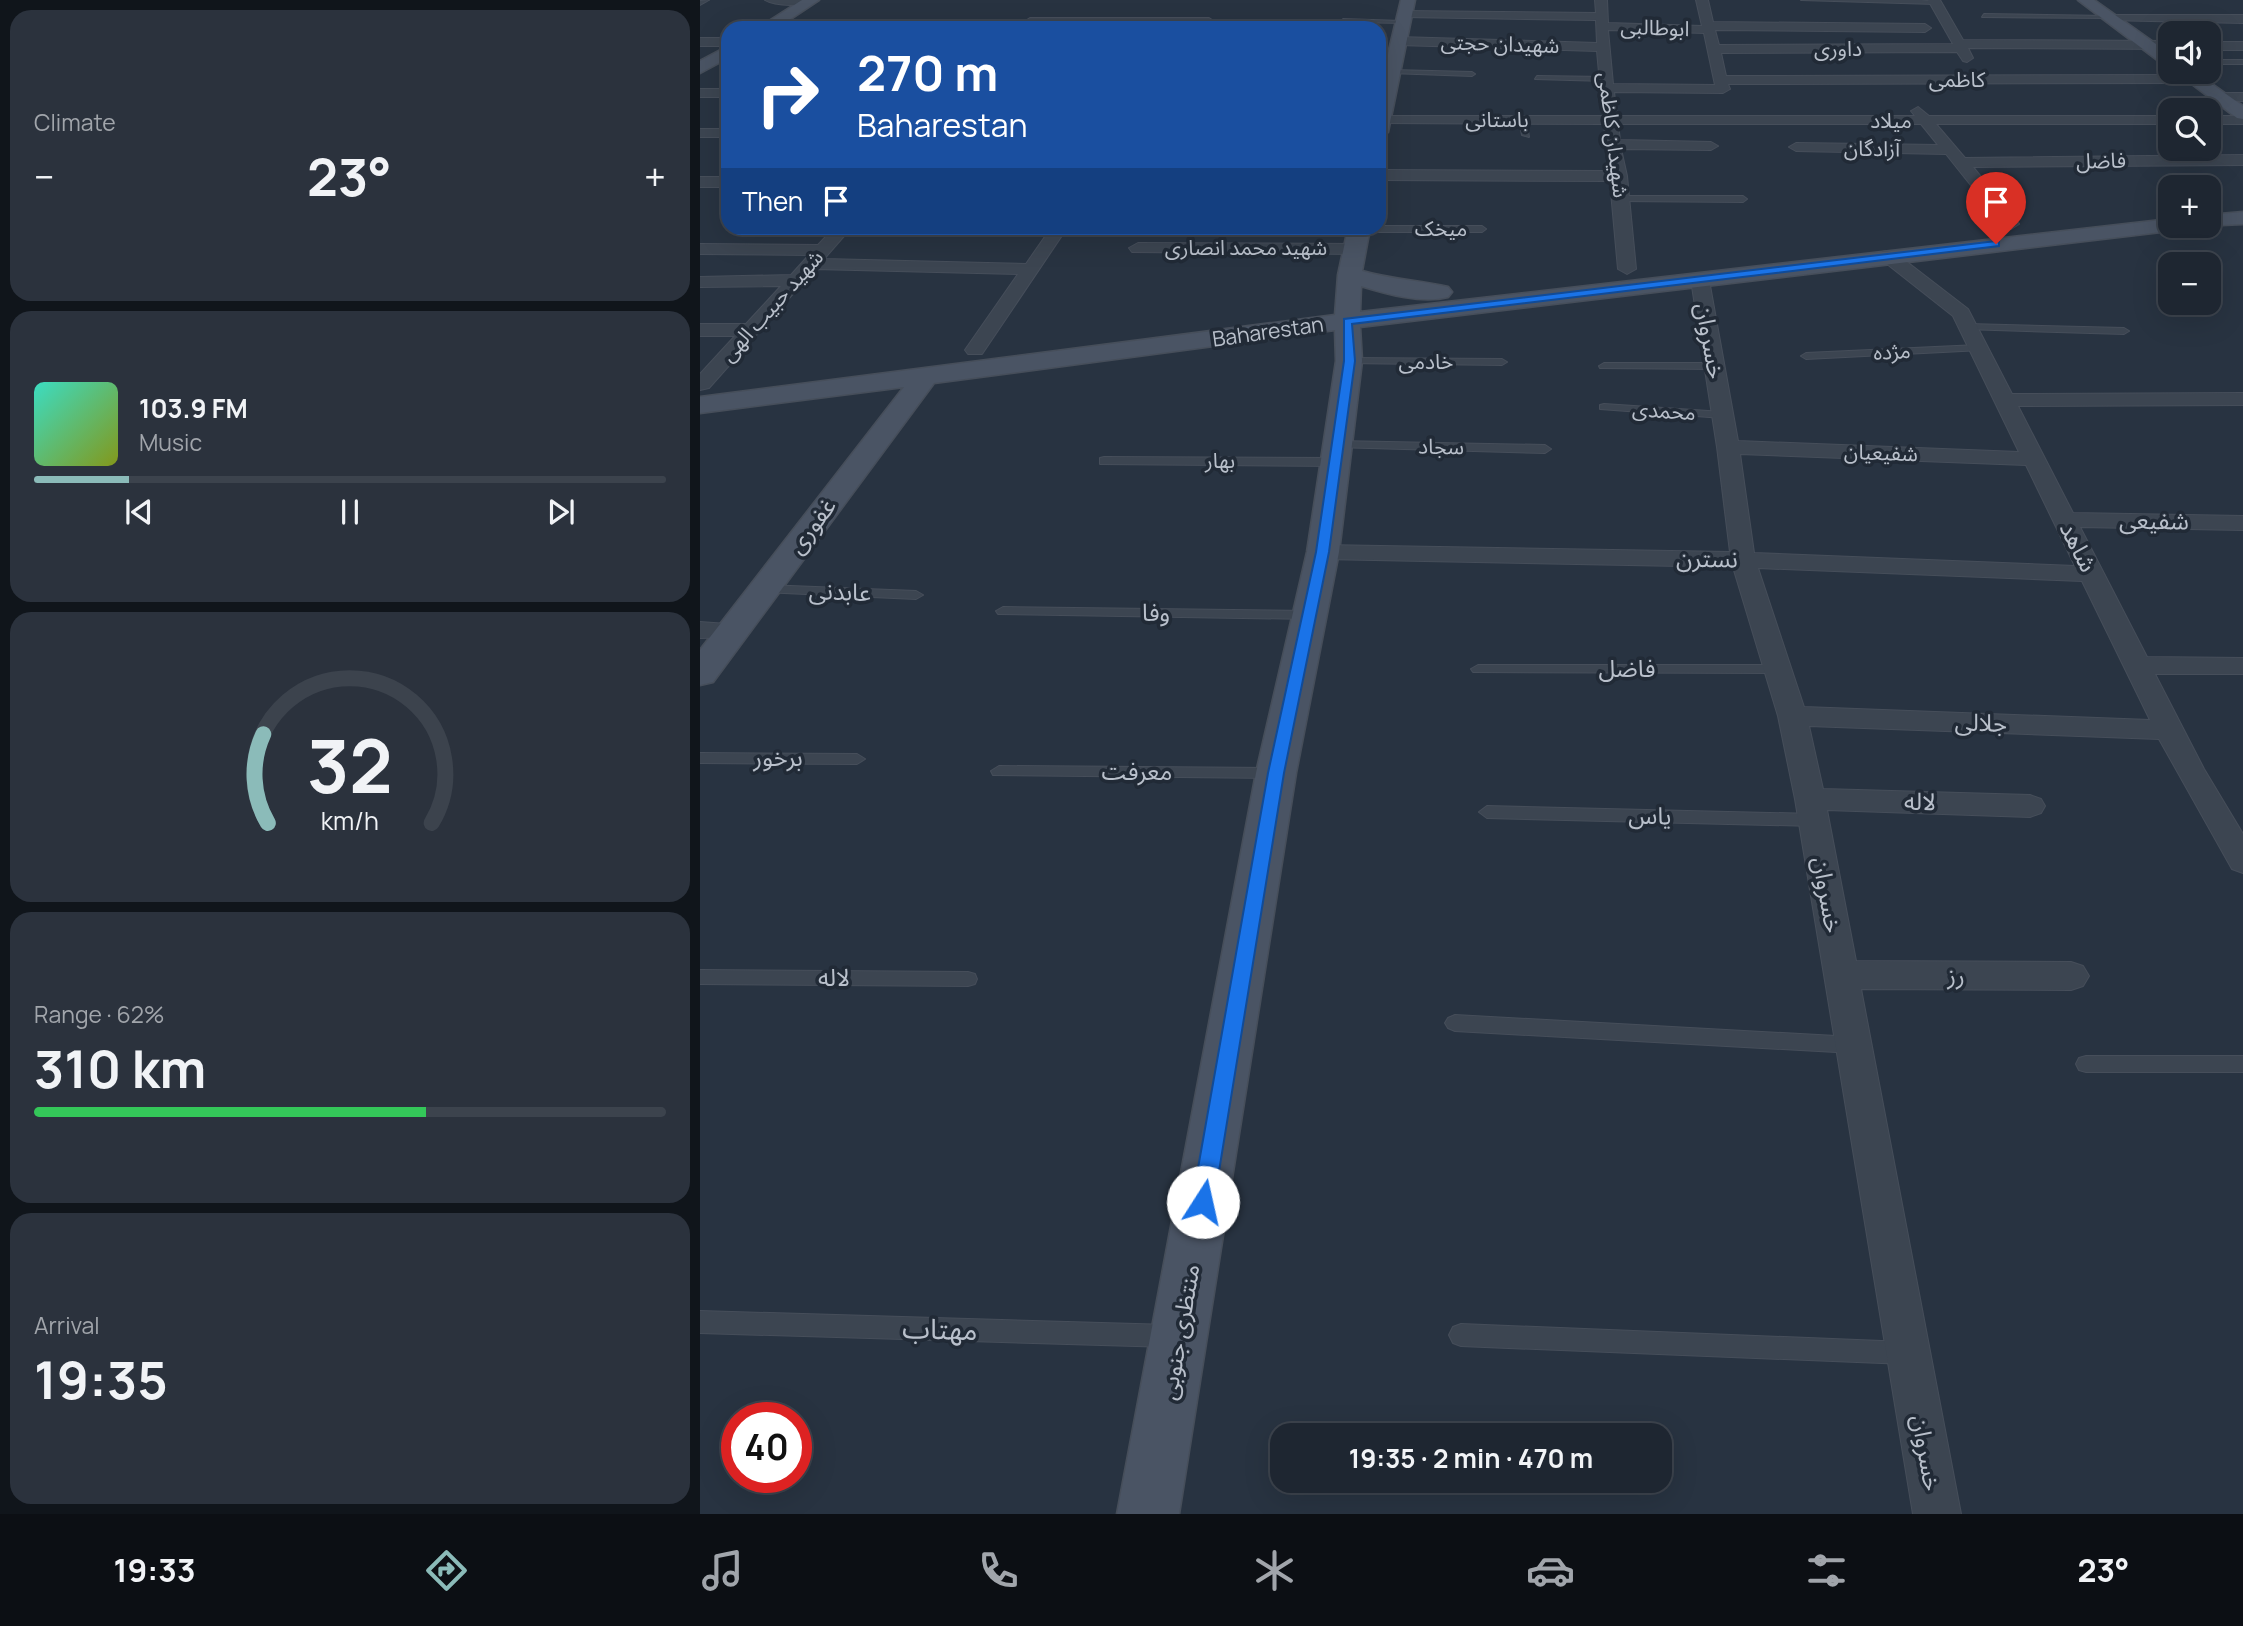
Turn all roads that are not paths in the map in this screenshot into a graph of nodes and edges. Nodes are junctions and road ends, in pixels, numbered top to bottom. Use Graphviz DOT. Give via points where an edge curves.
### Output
graph roads {
  1 [pos="706,0"];
  2 [pos="771,0"];
  3 [pos="1804,0"];
  4 [pos="2085,0"];
  5 [pos="811,1"];
  6 [pos="1934,1"];
  7 [pos="700,3"];
  8 [pos="1699,6"];
  9 [pos="1044,8"];
  10 [pos="1217,11"];
  11 [pos="1405,12"];
  12 [pos="1604,12"];
  13 [pos="1984,16"];
  14 [pos="2109,18"];
  15 [pos="2243,19"];
  16 [pos="777,21"];
  17 [pos="1032,21"];
  18 [pos="1210,21"];
  19 [pos="1343,21"];
  20 [pos="1709,28"];
  21 [pos="1950,28"];
  22 [pos="700,42"];
  23 [pos="721,42"];
  24 [pos="2147,45"];
  25 [pos="2158,45"];
  26 [pos="2221,46"];
  27 [pos="2243,46"];
  28 [pos="1602,47"];
  29 [pos="1713,48"];
  30 [pos="1868,48"];
  31 [pos="1391,49"];
  32 [pos="1963,50"];
  33 [pos="2158,53"];
  34 [pos="2221,62"];
  35 [pos="2243,62"];
  36 [pos="1392,72"];
  37 [pos="1472,74"];
  38 [pos="1537,78"];
  39 [pos="2158,78"];
  40 [pos="1720,80"];
  41 [pos="1607,84"];
  42 [pos="2200,84"];
  43 [pos="1386,88"];
  44 [pos="1902,91"];
  45 [pos="700,93"];
  46 [pos="721,93"];
  47 [pos="2219,97"];
  48 [pos="2243,97"];
  49 [pos="2243,114"];
  50 [pos="1612,120"];
  51 [pos="2158,120"];
  52 [pos="2221,120"];
  53 [pos="2243,120"];
  54 [pos="1926,122"];
  55 [pos="1386,126"];
  56 [pos="700,132"];
  57 [pos="721,133"];
  58 [pos="1615,144"];
  59 [pos="1711,146"];
  60 [pos="1796,147"];
  61 [pos="1954,156"];
  62 [pos="2243,160"];
  63 [pos="1386,175"];
  64 [pos="1619,176"];
  65 [pos="700,181"];
  66 [pos="721,181"];
  67 [pos="1622,199"];
  68 [pos="1743,199"];
  69 [pos="2243,202"];
  70 [pos="2221,205"];
  71 [pos="2158,210"];
  72 [pos="2243,218"];
  73 [pos="2221,220"];
  74 [pos="2011,224"];
  75 [pos="2158,226"];
  76 [pos="1482,229"];
  77 [pos="1386,234"];
  78 [pos="836,235"];
  79 [pos="1054,235"];
  80 [pos="1358,235"];
  81 [pos="1138,248"];
  82 [pos="700,249"];
  83 [pos="822,250"];
  84 [pos="1888,256"];
  85 [pos="809,264"];
  86 [pos="1029,269"];
  87 [pos="1627,269"];
  88 [pos="1350,275"];
  89 [pos="795,280"];
  90 [pos="1700,280"];
  91 [pos="700,282"];
  92 [pos="1440,292"];
  93 [pos="1348,329"];
  94 [pos="700,330"];
  95 [pos="750,330"];
  96 [pos="2124,331"];
  97 [pos="1249,335"];
  98 [pos="1973,337"];
  99 [pos="975,351"];
  100 [pos="1806,356"];
  101 [pos="1502,362"];
  102 [pos="1604,366"];
  103 [pos="1714,366"];
  104 [pos="925,378"];
  105 [pos="701,391"];
  106 [pos="2243,399"];
  107 [pos="2004,400"];
  108 [pos="1604,407"];
  109 [pos="1723,415"];
  110 [pos="1728,447"];
  111 [pos="1545,449"];
  112 [pos="1336,453"];
  113 [pos="2034,459"];
  114 [pos="1104,461"];
  115 [pos="2065,520"];
  116 [pos="2243,523"];
  117 [pos="1323,552"];
  118 [pos="1743,560"];
  119 [pos="2092,574"];
  120 [pos="765,589"];
  121 [pos="916,595"];
  122 [pos="1003,611"];
  123 [pos="1310,615"];
  124 [pos="700,630"];
  125 [pos="732,631"];
  126 [pos="2137,665"];
  127 [pos="2243,666"];
  128 [pos="1478,669"];
  129 [pos="1776,669"];
  130 [pos="700,674"];
  131 [pos="1792,716"];
  132 [pos="2170,730"];
  133 [pos="700,758"];
  134 [pos="857,759"];
  135 [pos="999,771"];
  136 [pos="1276,773"];
  137 [pos="2030,806"];
  138 [pos="1812,809"];
  139 [pos="1487,812"];
  140 [pos="2243,861"];
  141 [pos="1841,975"];
  142 [pos="2071,976"];
  143 [pos="700,977"];
  144 [pos="968,979"];
  145 [pos="1455,1023"];
  146 [pos="1854,1045"];
  147 [pos="2086,1064"];
  148 [pos="2243,1064"];
  149 [pos="700,1322"];
  150 [pos="1461,1335"];
  151 [pos="1180,1336"];
  152 [pos="1909,1353"];
  153 [pos="1148,1514"];
  154 [pos="1937,1514"];
  1 -- 7 [label="lane"];
  2 -- 5 [label="street"];
  3 -- 6 [label="lane"];
  4 -- 14 [label="main road"];
  5 -- 16 [label="main road"];
  6 -- 21 [label="street"];
  8 -- 20 [label="street"];
  9 -- 17 [label="street"];
  10 -- 18 [label="street"];
  11 -- 12 [label="street, ابوطالبی"];
  11 -- 19 [label="lane"];
  11 -- 31 [label="main road"];
  12 -- 20 [label="street, ابوطالبی"];
  12 -- 28 [label="street, شهیدان کاظمی"];
  13 -- 14 [label="lane"];
  14 -- 15 [label="street"];
  14 -- 24 [label="main road"];
  20 -- 21 [label="street, ابوطالبی"];
  20 -- 29 [label="street"];
  21 -- 32 [label="street"];
  22 -- 23 [label="street"];
  24 -- 25 [label="street, داوری"];
  24 -- 32 [label="street, داوری"];
  24 -- 33 [label="main road"];
  26 -- 27 [label="street"];
  28 -- 31 [label="street, شهیدان حجتی"];
  28 -- 41 [label="street, شهیدان کاظمی"];
  29 -- 30 [label="street, داوری"];
  29 -- 40 [label="street"];
  30 -- 32 [label="street, داوری"];
  30 -- 44 [label="street"];
  31 -- 36 [label="main road"];
  34 -- 35 [label="lane"];
  36 -- 37 [label="lane"];
  36 -- 43 [label="main road"];
  38 -- 41 [label="lane"];
  39 -- 44 [label="street, کاظمی"];
  40 -- 41 [label="street" via="1723,89"];
  40 -- 44 [label="street, کاظمی"];
  41 -- 50 [label="street, شهیدان کاظمی"];
  42 -- 47 [label="main road"];
  44 -- 54 [label="street"];
  45 -- 46 [label="street"];
  47 -- 48 [label="street"];
  47 -- 49 [label="main road"];
  50 -- 54 [label="street, میلاد"];
  50 -- 55 [label="street, باستانی" via="1524,127"];
  50 -- 58 [label="street, شهیدان کاظمی"];
  51 -- 54 [label="street, میلاد"];
  52 -- 53 [label="street"];
  54 -- 61 [label="street"];
  56 -- 57 [label="street"];
  58 -- 59 [label="street"];
  58 -- 64 [label="street, شهیدان کاظمی"];
  60 -- 61 [label="street, آزادگان"];
  61 -- 62 [label="street, فاضل"];
  61 -- 74 [label="street"];
  63 -- 64 [label="street"];
  64 -- 67 [label="street, شهیدان کاظمی"];
  65 -- 66 [label="street"];
  67 -- 68 [label="lane"];
  67 -- 87 [label="street, شهیدان کاظمی"];
  69 -- 70 [label="main road"];
  71 -- 74 [label="main road, Baharestan"];
  72 -- 73 [label="main road"];
  74 -- 87 [label="main road, Baharestan"];
  75 -- 84 [label="main road, Baharestan"];
  76 -- 77 [label="lane, میخک"];
  78 -- 83 [label="street, شهید حبیب الهی"];
  79 -- 86 [label="street"];
  80 -- 81 [label="street, شهید محمد انصاری"];
  80 -- 88 [label="main road, منتظری جنوبی"];
  82 -- 83 [label="street"];
  83 -- 85 [label="street, شهید حبیب الهی"];
  84 -- 90 [label="main road, Baharestan"];
  84 -- 98 [label="street, شاهد" via="1961,313"];
  85 -- 86 [label="street"];
  85 -- 89 [label="street, شهید حبیب الهی"];
  86 -- 99 [label="street"];
  87 -- 92 [label="main road, Baharestan"];
  88 -- 92 [label="main road" via="1390,287"];
  88 -- 93 [label="main road, منتظری جنوبی"];
  89 -- 91 [label="street"];
  89 -- 95 [label="street, شهید حبیب الهی"];
  90 -- 93 [label="main road, Baharestan"];
  90 -- 103 [label="street, خسروان"];
  92 -- 93 [label="main road, Baharestan"];
  93 -- 97 [label="main road, Baharestan"];
  93 -- 97 [label="main road" via="1312,342"];
  93 -- 99 [label="main road, Baharestan"];
  93 -- 101 [label="lane, خادمی"];
  93 -- 112 [label="main road, منتظری جنوبی"];
  94 -- 95 [label="street"];
  95 -- 105 [label="street, شهید حبیب الهی"];
  96 -- 98 [label="lane, مژده"];
  97 -- 104 [label="main road, Baharestan"];
  98 -- 100 [label="lane, مژده"];
  98 -- 107 [label="street, شاهد"];
  99 -- 105 [label="main road, Baharestan"];
  102 -- 103 [label="lane"];
  103 -- 109 [label="street, خسروان"];
  104 -- 105 [label="main road, Baharestan"];
  104 -- 120 [label="main road, غفوری"];
  106 -- 107 [label="street"];
  107 -- 113 [label="street, شاهد"];
  108 -- 109 [label="lane, محمدی"];
  109 -- 110 [label="street, خسروان"];
  110 -- 113 [label="street, شفیعیان"];
  110 -- 118 [label="street, خسروان"];
  111 -- 112 [label="lane, سجاد"];
  112 -- 114 [label="lane, بهار"];
  112 -- 117 [label="main road, منتظری جنوبی"];
  113 -- 115 [label="street, شاهد"];
  115 -- 116 [label="street, شفیعی"];
  115 -- 119 [label="street, شاهد"];
  117 -- 118 [label="street, نسترن"];
  117 -- 123 [label="main road, منتظری جنوبی"];
  118 -- 119 [label="street, نسترن"];
  118 -- 129 [label="street, خسروان"];
  119 -- 126 [label="street, شاهد"];
  120 -- 121 [label="lane, عابدنی"];
  120 -- 125 [label="main road, غفوری"];
  122 -- 123 [label="lane, وفا"];
  123 -- 136 [label="main road, منتظری جنوبی"];
  124 -- 125 [label="street"];
  125 -- 130 [label="main road, غفوری"];
  126 -- 127 [label="street"];
  126 -- 132 [label="street, شاهد"];
  128 -- 129 [label="lane, فاضل"];
  129 -- 131 [label="street, خسروان"];
  131 -- 132 [label="street, جلالی"];
  131 -- 138 [label="street, خسروان"];
  132 -- 140 [label="street, شاهد"];
  133 -- 134 [label="lane, برخور"];
  135 -- 136 [label="lane, معرفت"];
  136 -- 151 [label="main road, منتظری جنوبی"];
  137 -- 138 [label="street, لاله"];
  138 -- 139 [label="lane, یاس"];
  138 -- 141 [label="street, خسروان"];
  141 -- 142 [label="street, رز"];
  141 -- 146 [label="street, خسروان"];
  143 -- 144 [label="lane, لاله"];
  145 -- 146 [label="lane"];
  146 -- 152 [label="street, خسروان"];
  147 -- 148 [label="lane"];
  149 -- 151 [label="lane, مهتاب"];
  150 -- 152 [label="lane"];
  151 -- 153 [label="main road, منتظری جنوبی"];
  152 -- 154 [label="street, خسروان"];
}
